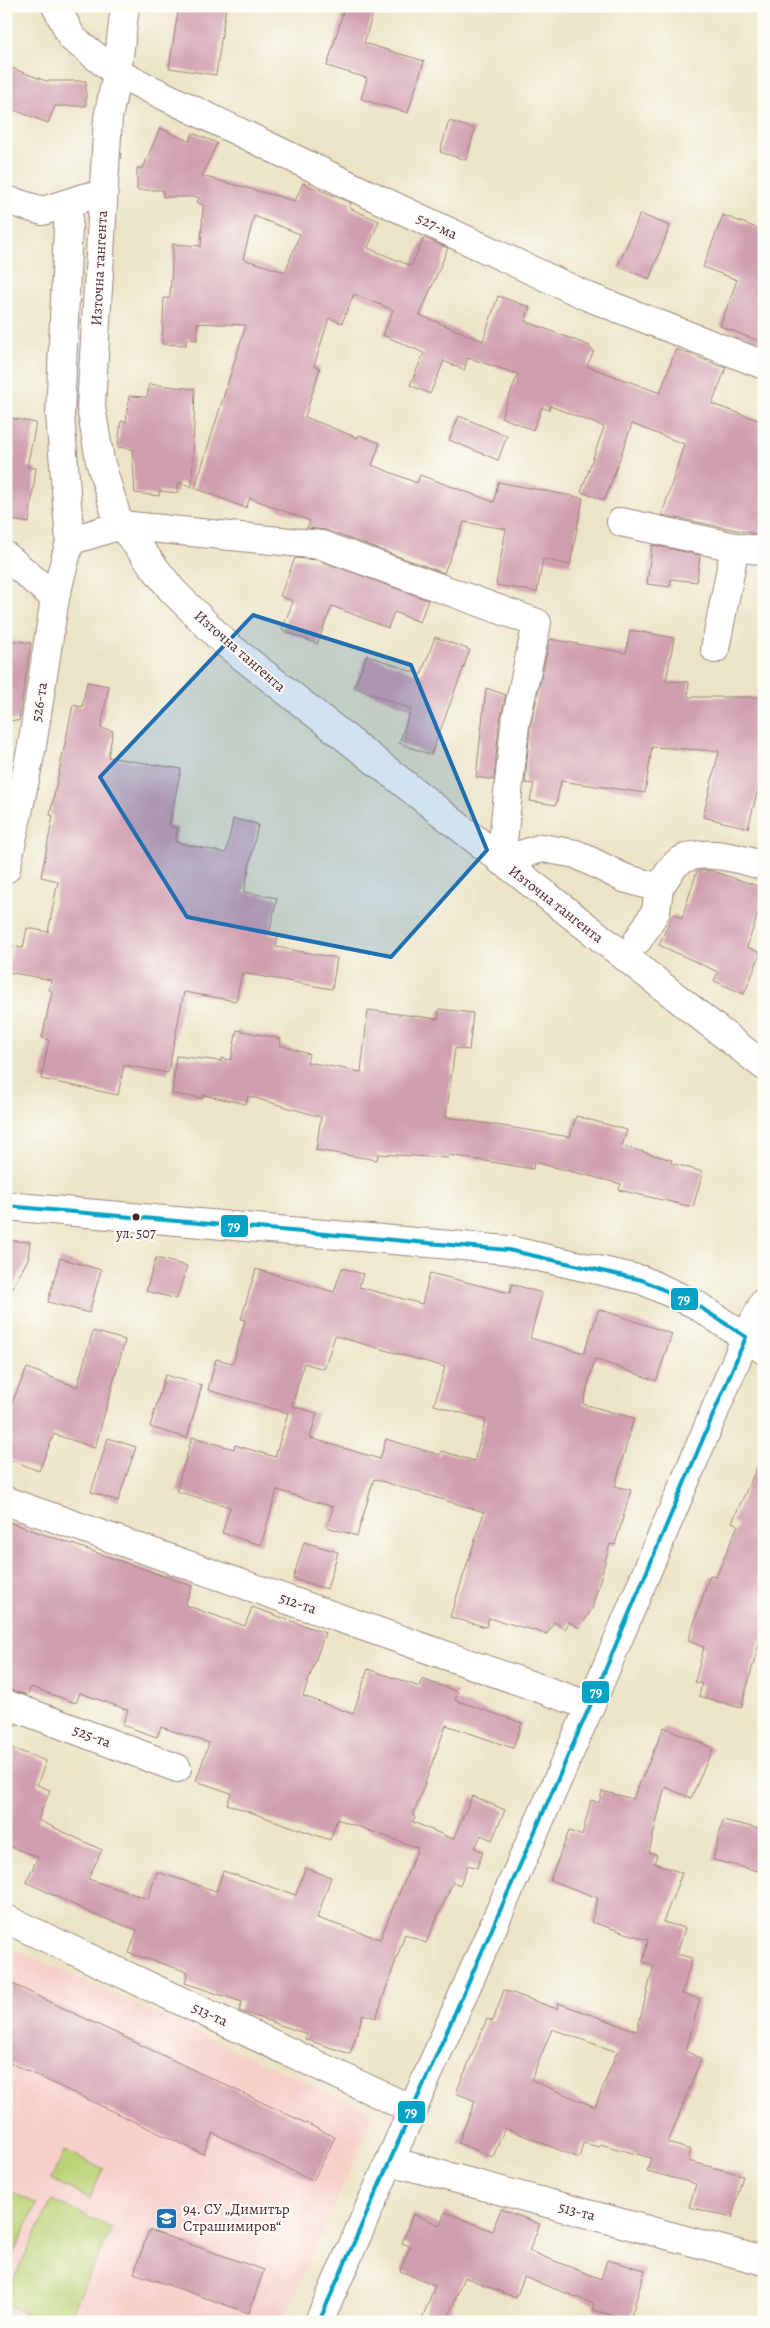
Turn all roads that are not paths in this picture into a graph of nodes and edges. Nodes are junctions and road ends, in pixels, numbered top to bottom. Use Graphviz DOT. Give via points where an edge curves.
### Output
graph roads {
  1 [pos="56,6"];
  2 [pos="125,6"];
  3 [pos="117,73"];
  4 [pos="104,191"];
  5 [pos="6,200"];
  6 [pos="70,202"];
  7 [pos="764,365"];
  8 [pos="621,522"];
  9 [pos="121,525"];
  10 [pos="70,541"];
  11 [pos="735,547"];
  12 [pos="764,551"];
  13 [pos="6,556"];
  14 [pos="55,598"];
  15 [pos="715,649"];
  16 [pos="501,861"];
  17 [pos="764,866"];
  18 [pos="6,869"];
  19 [pos="659,888"];
  20 [pos="638,940"];
  21 [pos="764,1066"];
  22 [pos="6,1206"];
  23 [pos="764,1302"];
  24 [pos="755,1344"];
  25 [pos="6,1501"];
  26 [pos="6,1704"];
  27 [pos="590,1706"];
  28 [pos="178,1768"];
  29 [pos="6,1919"];
  30 [pos="413,2110"];
  31 [pos="390,2161"];
  32 [pos="764,2262"];
  33 [pos="320,2322"];
  1 -- 3 [label="street, 527-ма" via="72,38"];
  2 -- 3 [label="street, Източна тангента"];
  3 -- 4 [label="street, Източна тангента" via="108,118"];
  3 -- 7 [label="street, 527-ма" via="589,297"];
  4 -- 6 [label="street"];
  4 -- 9 [label="street, Източна тангента" via="91,407 100,460"];
  5 -- 6 [label="street" via="43,211"];
  6 -- 10 [label="street, 526-та" via="60,415"];
  8 -- 11 [label="street"];
  9 -- 10 [label="street"];
  9 -- 16 [label="street, Източна тангента" via="172,590 225,643"];
  9 -- 16 [label="street" via="321,545 537,623 515,725"];
  10 -- 14 [label="street, 526-та"];
  11 -- 12 [label="street"];
  11 -- 15 [label="street"];
  13 -- 14 [label="street"];
  14 -- 18 [label="street, 526-та" via="32,746"];
  16 -- 19 [label="street" via="542,848 576,854 624,878"];
  16 -- 21 [label="street, Източна тангента"];
  17 -- 19 [label="street" via="738,858 699,854 677,863"];
  19 -- 20 [label="street" via="656,911"];
  22 -- 24 [label="street" via="508,1250 642,1280 694,1304"];
  23 -- 24 [label="street"];
  24 -- 27 [label="street"];
  25 -- 27 [label="street, 512-та"];
  26 -- 28 [label="street, 525-та"];
  27 -- 30 [label="street"];
  29 -- 30 [label="street, 513-та"];
  30 -- 31 [label="street"];
  31 -- 32 [label="street, 513-та"];
  31 -- 33 [label="street"];
}
